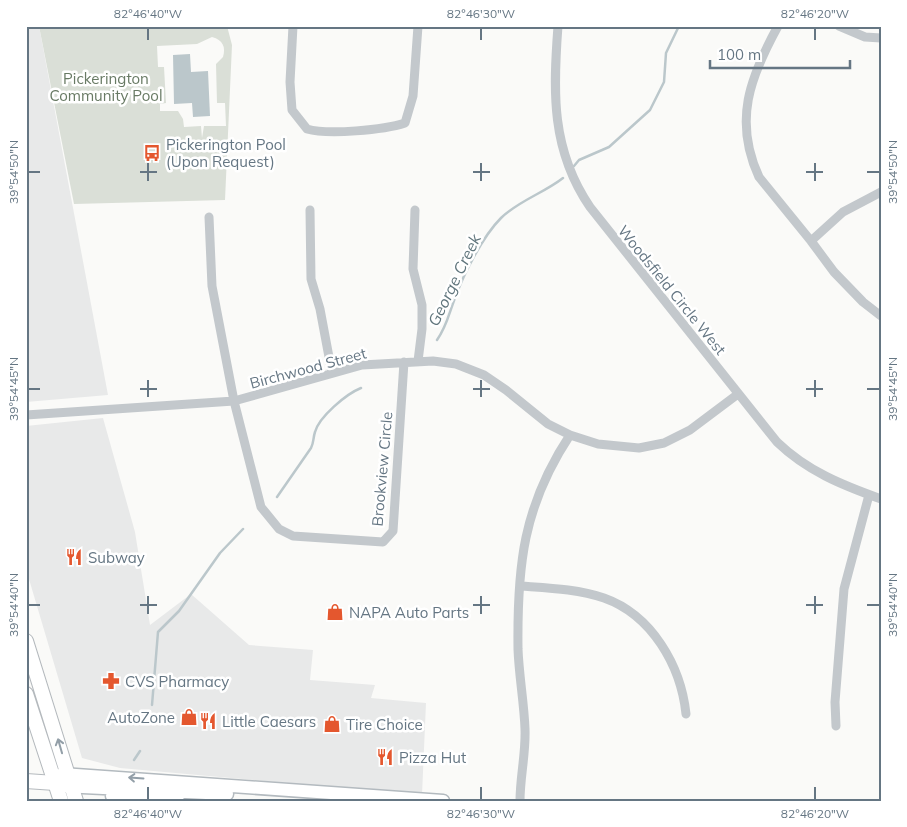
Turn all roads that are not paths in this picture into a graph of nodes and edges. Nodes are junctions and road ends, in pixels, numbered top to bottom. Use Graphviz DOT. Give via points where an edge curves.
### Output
graph roads {
  1 [pos="293,26"];
  2 [pos="418,26"];
  3 [pos="558,26"];
  4 [pos="778,26"];
  5 [pos="839,26"];
  6 [pos="881,38"];
  7 [pos="881,192"];
  8 [pos="310,210"];
  9 [pos="415,210"];
  10 [pos="209,217"];
  11 [pos="811,241"];
  12 [pos="881,316"];
  13 [pos="418,361"];
  14 [pos="404,362"];
  15 [pos="332,373"];
  16 [pos="738,394"];
  17 [pos="234,400"];
  18 [pos="26,415"];
  19 [pos="570,435"];
  20 [pos="869,495"];
  21 [pos="881,499"];
  22 [pos="521,586"];
  23 [pos="26,641"];
  24 [pos="26,694"];
  25 [pos="686,714"];
  26 [pos="836,726"];
  27 [pos="26,772"];
  28 [pos="26,781"];
  29 [pos="64,787"];
  30 [pos="26,790"];
  31 [pos="178,801"];
  32 [pos="443,801"];
  33 [pos="520,801"];
  1 -- 2 [label="street" via="292,110 307,129 322,132 392,127 405,123 414,96"];
  3 -- 16 [label="street, Woodsfield Circle West" via="554,90 556,117 565,158 576,184 614,241"];
  4 -- 11 [label="street" via="755,71 745,112 746,126 753,166 759,177"];
  5 -- 6 [label="street" via="865,37"];
  7 -- 11 [label="street" via="843,212"];
  8 -- 15 [label="street" via="311,279"];
  9 -- 13 [label="street" via="413,269 422,305"];
  10 -- 17 [label="street, Brookview Circle" via="212,286"];
  11 -- 12 [label="street" via="834,272"];
  13 -- 14 [label="street, Birchwood Street"];
  13 -- 19 [label="street, Birchwood Street" via="446,362 484,375 548,424"];
  14 -- 15 [label="street, Birchwood Street" via="362,365"];
  14 -- 17 [label="street, Brookview Circle" via="393,531 382,542 293,536 279,529 261,507"];
  15 -- 17 [label="street, Birchwood Street"];
  16 -- 19 [label="street, Birchwood Street" via="690,430 653,446 614,447"];
  16 -- 20 [label="street, Woodsfield Circle West" via="790,454 824,477"];
  17 -- 18 [label="street, Birchwood Street"];
  19 -- 22 [label="street" via="534,501 523,550"];
  20 -- 21 [label="street, Woodsfield Circle West"];
  20 -- 26 [label="street" via="844,589"];
  22 -- 25 [label="street" via="604,598 639,619 655,636 675,668"];
  22 -- 33 [label="street" via="518,650 525,736"];
  29 -- 23 [label="main road, one-way"];
  24 -- 29 [label="main road"];
  27 -- 29 [label="main road"];
  28 -- 29 [label="main road"];
  29 -- 30 [label="main road"];
  29 -- 31 [label="main road"];
  32 -- 29 [label="main road, one-way" via="264,788 255,795"];
}
